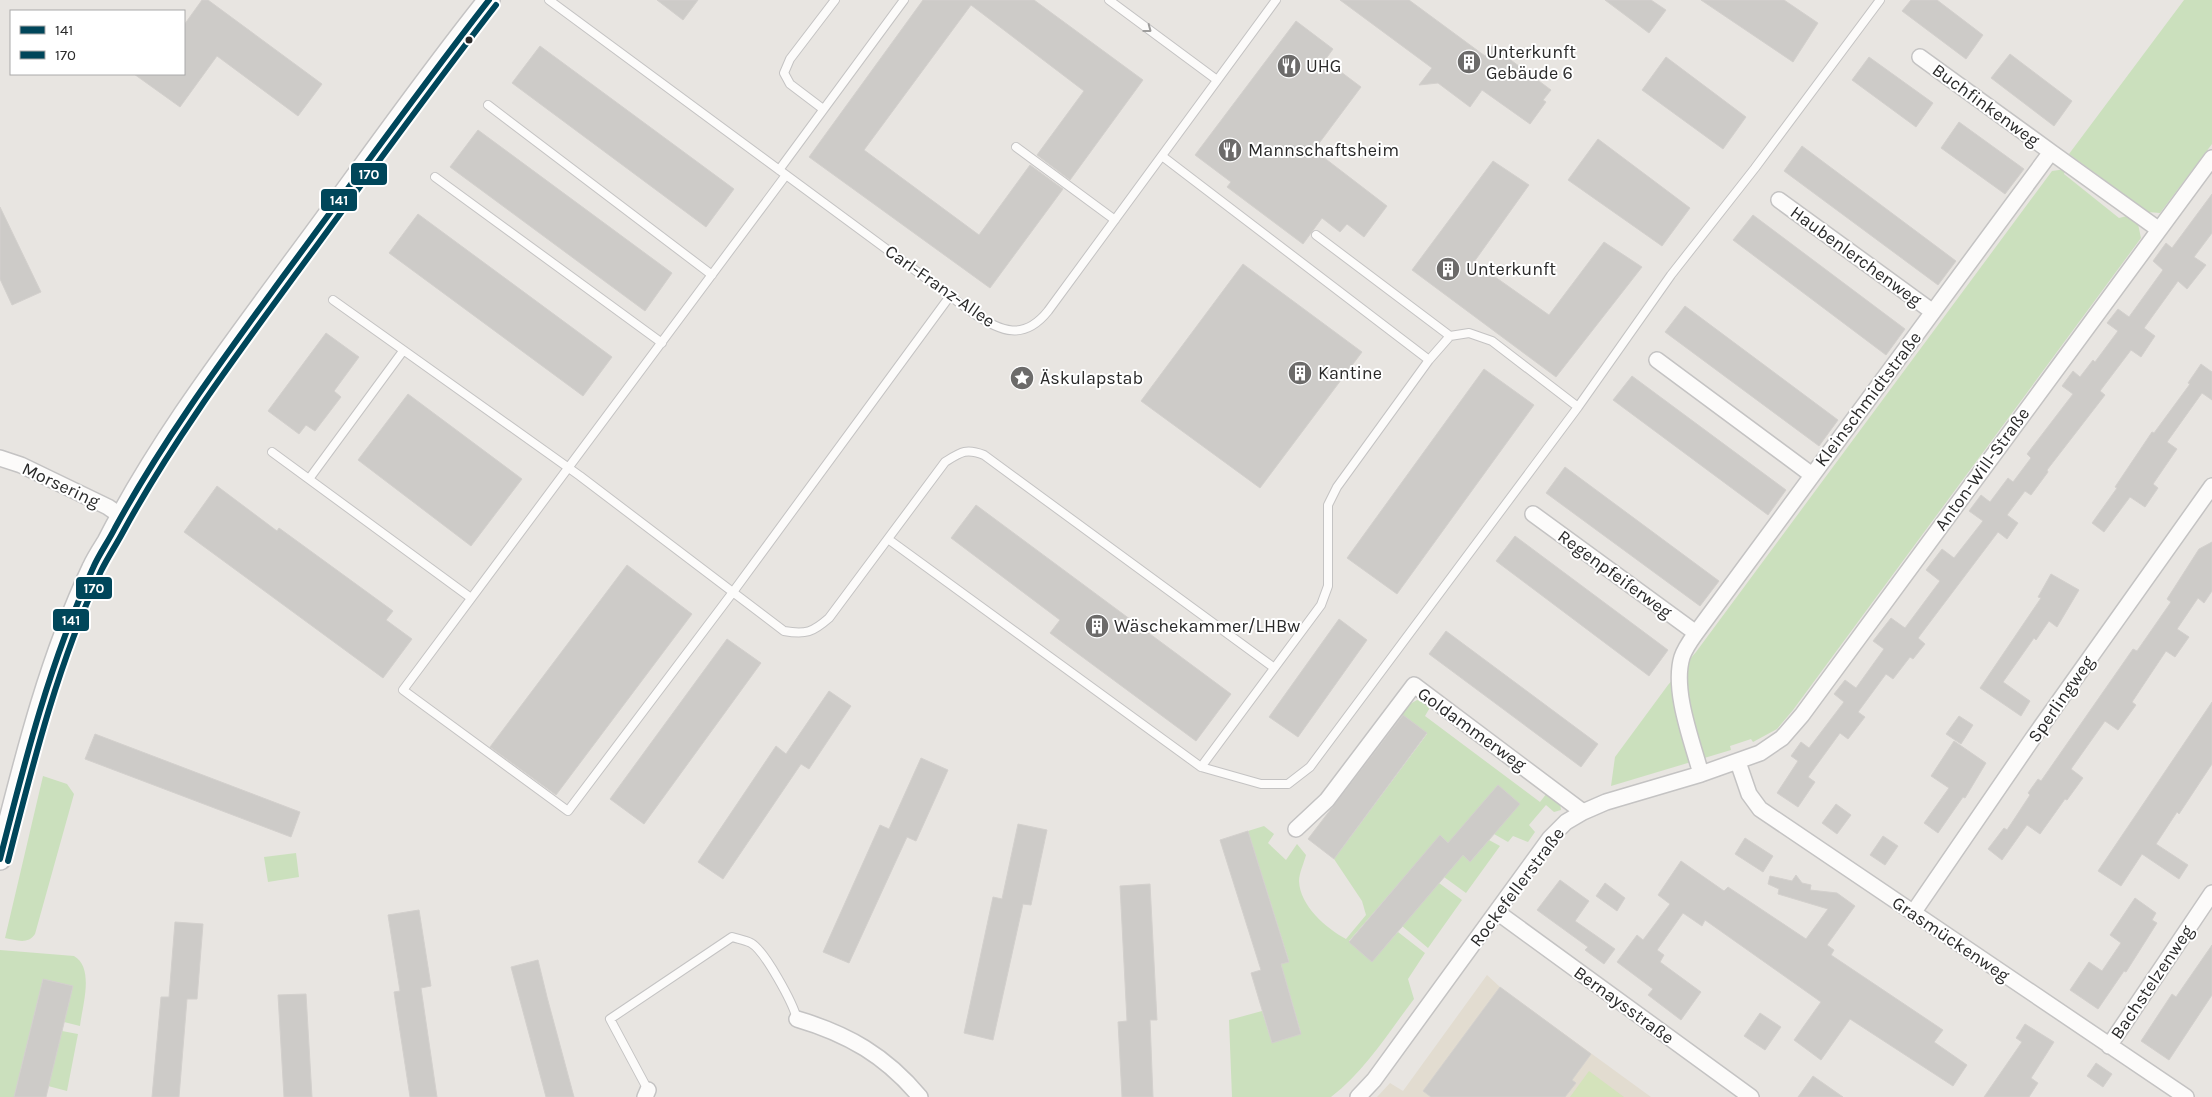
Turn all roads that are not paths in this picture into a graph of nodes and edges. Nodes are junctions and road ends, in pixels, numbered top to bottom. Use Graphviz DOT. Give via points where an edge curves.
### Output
graph roads {
  1 [pos="489,0"];
  2 [pos="549,0"];
  3 [pos="835,0"];
  4 [pos="904,0"];
  5 [pos="1109,0"];
  6 [pos="1276,0"];
  7 [pos="1880,0"];
  8 [pos="1920,57"];
  9 [pos="1217,80"];
  10 [pos="488,105"];
  11 [pos="823,109"];
  12 [pos="1016,147"];
  13 [pos="2052,152"];
  14 [pos="1162,156"];
  15 [pos="2212,158"];
  16 [pos="779,170"];
  17 [pos="786,175"];
  18 [pos="436,177"];
  19 [pos="1779,200"];
  20 [pos="1115,220"];
  21 [pos="2158,229"];
  22 [pos="1316,235"];
  23 [pos="712,275"];
  24 [pos="950,296"];
  25 [pos="333,300"];
  26 [pos="1933,312"];
  27 [pos="1450,336"];
  28 [pos="662,343"];
  29 [pos="403,351"];
  30 [pos="1429,360"];
  31 [pos="1657,360"];
  32 [pos="1578,407"];
  33 [pos="272,452"];
  34 [pos="0,458"];
  35 [pos="570,469"];
  36 [pos="1812,475"];
  37 [pos="309,479"];
  38 [pos="2212,486"];
  39 [pos="1533,514"];
  40 [pos="121,516"];
  41 [pos="888,539"];
  42 [pos="733,592"];
  43 [pos="472,598"];
  44 [pos="1696,633"];
  45 [pos="1273,668"];
  46 [pos="1738,762"];
  47 [pos="1201,767"];
  48 [pos="1701,774"];
  49 [pos="1583,812"];
  50 [pos="1296,829"];
  51 [pos="0,859"];
  52 [pos="2212,893"];
  53 [pos="1497,912"];
  54 [pos="1914,913"];
  55 [pos="797,1020"];
  56 [pos="2109,1046"];
  57 [pos="647,1093"];
  58 [pos="920,1097"];
  59 [pos="1358,1097"];
  60 [pos="1751,1097"];
  61 [pos="2186,1097"];
  1 -- 40 [label="main road" via="184,414"];
  2 -- 16 [label="lane, Carl-Franz-Allee"];
  3 -- 11 [label="lane" via="790,59 784,73 790,84"];
  4 -- 11 [label="lane"];
  5 -- 9 [label="lane, one-way"];
  6 -- 9 [label="lane, Carl-Franz-Allee"];
  7 -- 32 [label="lane" via="1755,168 1671,274"];
  8 -- 13 [label="street, Buchfinkenweg"];
  9 -- 14 [label="lane, Carl-Franz-Allee"];
  10 -- 23 [label="lane"];
  11 -- 16 [label="lane"];
  12 -- 20 [label="lane"];
  13 -- 21 [label="street"];
  13 -- 26 [label="street, Kleinschmidtstraße"];
  14 -- 20 [label="lane, Carl-Franz-Allee"];
  14 -- 30 [label="lane"];
  15 -- 21 [label="street, Anton-Will-Straße"];
  16 -- 17 [label="lane, Carl-Franz-Allee"];
  17 -- 23 [label="lane"];
  17 -- 24 [label="lane, Carl-Franz-Allee"];
  18 -- 28 [label="lane"];
  19 -- 26 [label="street, Haubenlerchenweg"];
  20 -- 24 [label="lane, Carl-Franz-Allee" via="1048,312 1032,328 1019,332 989,324"];
  21 -- 46 [label="street, Anton-Will-Straße" via="1802,715 1782,738 1760,753"];
  22 -- 27 [label="lane"];
  23 -- 28 [label="lane"];
  24 -- 42 [label="lane"];
  25 -- 29 [label="lane"];
  26 -- 36 [label="street, Kleinschmidtstraße"];
  27 -- 30 [label="lane"];
  27 -- 32 [label="lane" via="1469,333 1492,341"];
  28 -- 35 [label="lane"];
  29 -- 35 [label="lane"];
  29 -- 37 [label="lane"];
  30 -- 45 [label="lane" via="1336,487 1328,505 1328,586 1321,605"];
  31 -- 36 [label="street"];
  32 -- 47 [label="lane" via="1310,767 1288,784 1261,784"];
  33 -- 37 [label="lane"];
  34 -- 40 [label="street, Morsering" via="38,473"];
  35 -- 42 [label="lane"];
  35 -- 43 [label="lane"];
  36 -- 44 [label="street, Kleinschmidtstraße"];
  37 -- 43 [label="lane"];
  38 -- 54 [label="street, Sperlingweg"];
  39 -- 44 [label="street, Regenpfeiferweg"];
  40 -- 51 [label="main road" via="94,566 40,704"];
  41 -- 42 [label="lane" via="829,618 815,630 784,631"];
  41 -- 45 [label="lane" via="945,462 970,450 984,455"];
  41 -- 47 [label="lane"];
  42 -- 43 [label="lane" via="568,811 403,690"];
  44 -- 48 [label="street, Kleinschmidtstraße" via="1683,655 1678,678"];
  45 -- 47 [label="lane"];
  46 -- 48 [label="street, Rockefellerstraße"];
  46 -- 54 [label="street, Grasmückenweg" via="1749,794 1760,809"];
  48 -- 49 [label="street, Rockefellerstraße"];
  49 -- 50 [label="street, Goldammerweg" via="1414,685 1327,800"];
  49 -- 53 [label="street, Rockefellerstraße" via="1566,822 1550,838"];
  52 -- 56 [label="street, Bachstelzenweg"];
  53 -- 59 [label="street, Rockefellerstraße" via="1374,1080"];
  53 -- 60 [label="street, Bernaysstraße"];
  54 -- 56 [label="street, Grasmückenweg"];
  55 -- 57 [label="lane" via="794,1006 764,956 752,944 732,937 610,1019"];
  55 -- 58 [label="street" via="828,1028 868,1049 888,1063"];
  56 -- 61 [label="street, Grasmückenweg"];
}
